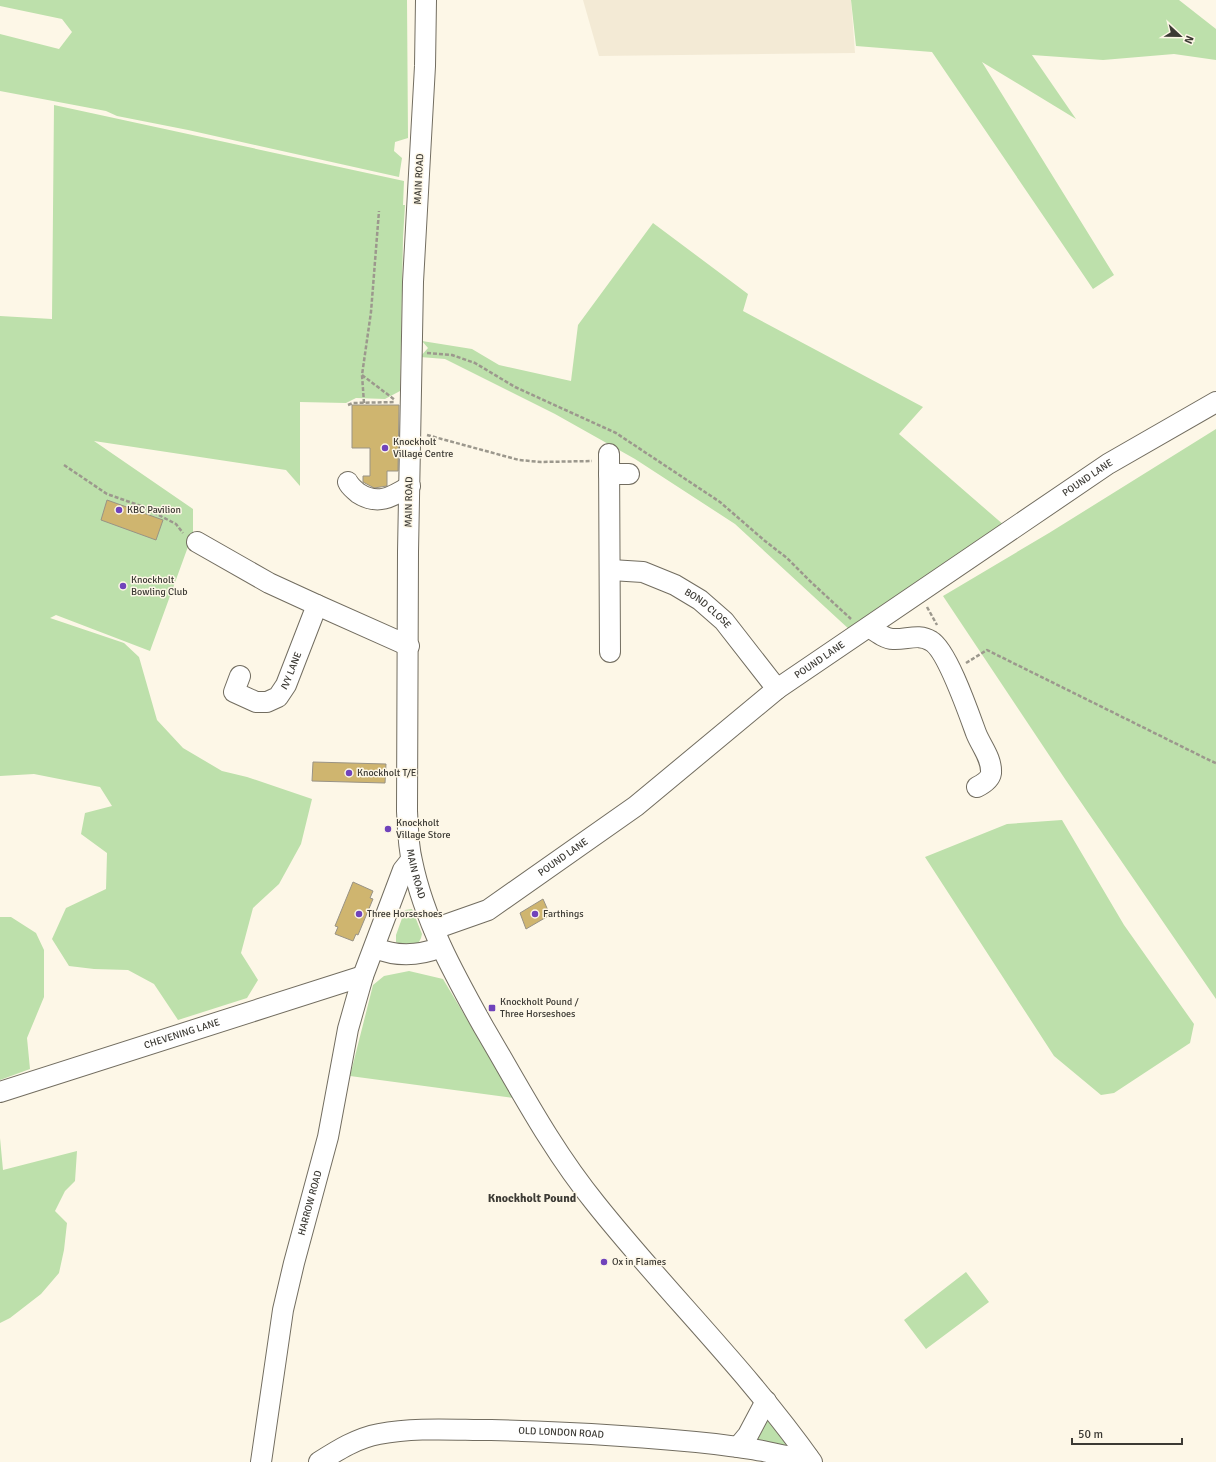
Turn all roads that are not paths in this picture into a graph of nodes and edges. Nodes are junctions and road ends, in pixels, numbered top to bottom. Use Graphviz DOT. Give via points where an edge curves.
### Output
graph roads {
  1 [pos="426,0"];
  2 [pos="1216,402"];
  3 [pos="629,474"];
  4 [pos="348,482"];
  5 [pos="410,486"];
  6 [pos="197,542"];
  7 [pos="611,570"];
  8 [pos="316,605"];
  9 [pos="865,629"];
  10 [pos="607,643"];
  11 [pos="408,646"];
  12 [pos="240,676"];
  13 [pos="777,688"];
  14 [pos="977,787"];
  15 [pos="411,860"];
  16 [pos="434,929"];
  17 [pos="375,948"];
  18 [pos="441,948"];
  19 [pos="363,976"];
  20 [pos="0,1092"];
  21 [pos="766,1400"];
  22 [pos="738,1446"];
  23 [pos="810,1459"];
  24 [pos="261,1462"];
  25 [pos="319,1462"];
  1 -- 5 [label="street, MAIN ROAD" via="425,66 413,282"];
  2 -- 9 [label="street, POUND LANE" via="1108,464"];
  3 -- 7 [label="street" via="609,463"];
  4 -- 5 [label="street" via="350,487 363,496 383,500"];
  5 -- 11 [label="street, MAIN ROAD"];
  6 -- 8 [label="street" via="269,583"];
  7 -- 10 [label="street"];
  7 -- 13 [label="street, BOND CLOSE" via="643,572 675,584 700,600 724,621"];
  8 -- 11 [label="street"];
  8 -- 12 [label="street, IVY LANE" via="286,685 278,696 267,702 256,702 234,692"];
  9 -- 13 [label="street, POUND LANE"];
  9 -- 14 [label="street" via="891,639 923,637 933,642 941,651 966,703 991,766 991,774 986,782"];
  11 -- 15 [label="street, MAIN ROAD" via="407,811"];
  13 -- 16 [label="street, POUND LANE" via="636,806 488,910"];
  15 -- 16 [label="street, MAIN ROAD"];
  15 -- 17 [label="street, HARROW ROAD" via="403,870"];
  16 -- 18 [label="street, MAIN ROAD"];
  17 -- 18 [label="street" via="411,955"];
  17 -- 19 [label="street, HARROW ROAD"];
  18 -- 21 [label="street, MAIN ROAD" via="518,1087 564,1162 622,1237"];
  19 -- 20 [label="street, CHEVENING LANE"];
  19 -- 24 [label="street, HARROW ROAD" via="354,1004 328,1137 284,1304"];
  21 -- 22 [label="street" via="748,1435"];
  21 -- 23 [label="street, MAIN ROAD"];
  22 -- 23 [label="street, OLD LONDON ROAD"];
  22 -- 25 [label="street, OLD LONDON ROAD" via="565,1432 417,1430 378,1434 336,1451"];
}
